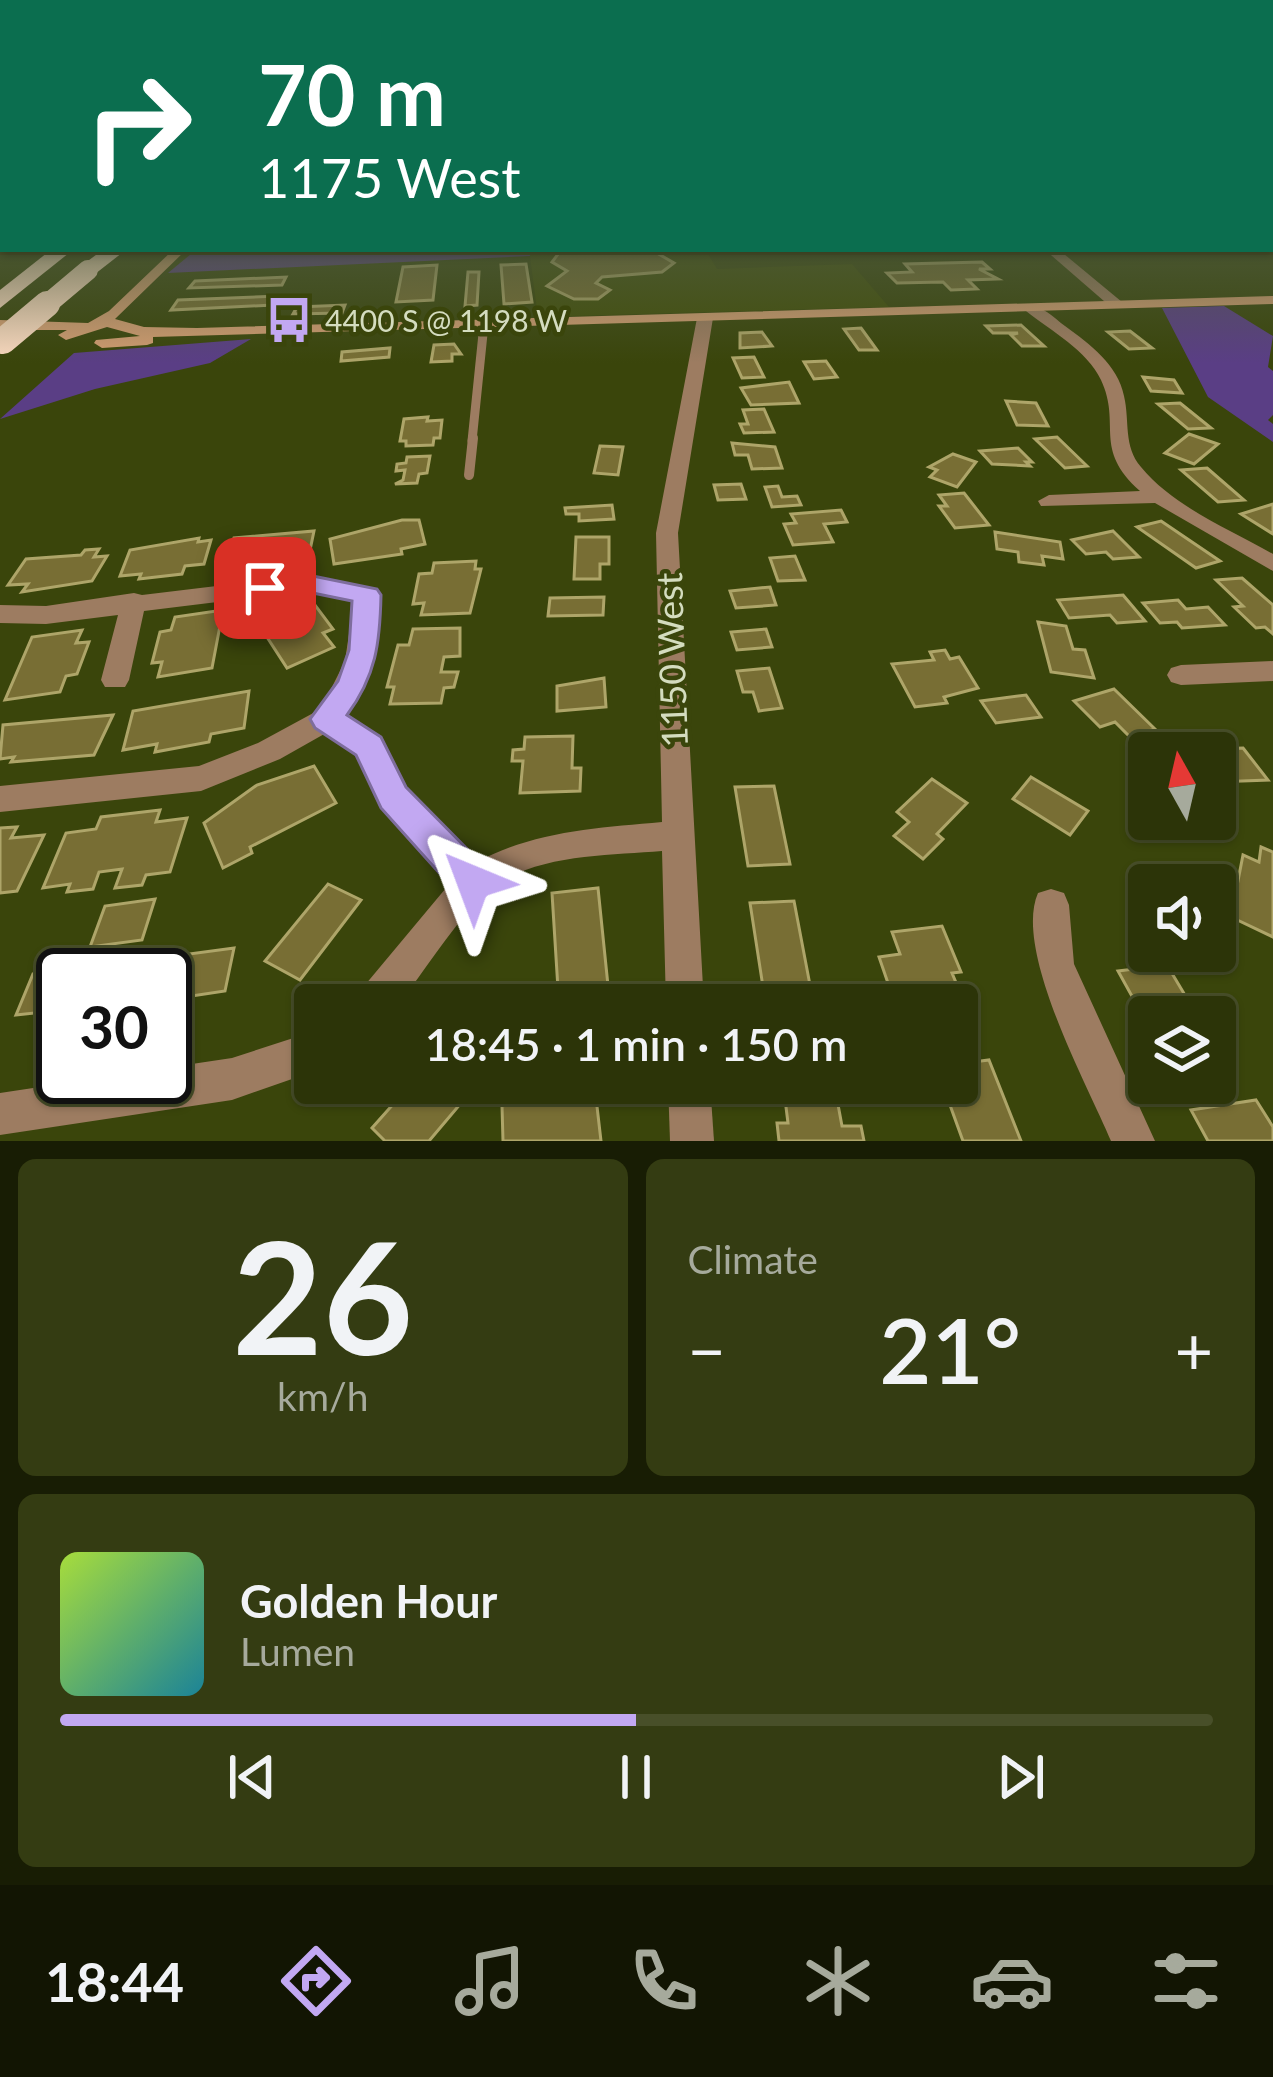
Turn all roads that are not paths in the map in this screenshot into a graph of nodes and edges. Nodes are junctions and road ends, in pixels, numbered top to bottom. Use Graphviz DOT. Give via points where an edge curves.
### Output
graph roads {
  1 [pos="55,256"];
  2 [pos="107,256"];
  3 [pos="174,256"];
  4 [pos="1059,256"];
  5 [pos="133,297"];
  6 [pos="1273,300"];
  7 [pos="0,301"];
  8 [pos="1117,305"];
  9 [pos="1031,308"];
  10 [pos="705,318"];
  11 [pos="93,324"];
  12 [pos="484,324"];
  13 [pos="30,326"];
  14 [pos="125,327"];
  15 [pos="197,333"];
  16 [pos="66,335"];
  17 [pos="1,336"];
  18 [pos="102,343"];
  19 [pos="470,475"];
  20 [pos="1163,496"];
  21 [pos="1049,501"];
  22 [pos="1273,564"];
  23 [pos="134,601"];
  24 [pos="0,614"];
  25 [pos="1273,671"];
  26 [pos="1181,676"];
  27 [pos="115,680"];
  28 [pos="327,719"];
  29 [pos="0,799"];
  30 [pos="676,836"];
  31 [pos="473,882"];
  32 [pos="1051,905"];
  33 [pos="391,984"];
  34 [pos="684,984"];
  35 [pos="294,1058"];
  36 [pos="0,1114"];
  37 [pos="1133,1141"];
  1 -- 7 [label="highway"];
  2 -- 17 [label="highway, bridge"];
  3 -- 5 [label="street"];
  4 -- 8 [label="street"];
  5 -- 11 [label="street"];
  5 -- 14 [label="street"];
  6 -- 8 [label="street"];
  8 -- 9 [label="street"];
  9 -- 10 [label="street"];
  9 -- 20 [label="street" via="1112,384 1116,442 1129,467"];
  10 -- 12 [label="street"];
  10 -- 30 [label="street, 1150 West" via="667,533"];
  11 -- 13 [label="street"];
  11 -- 14 [label="street"];
  11 -- 16 [label="street"];
  12 -- 15 [label="street"];
  12 -- 19 [label="lane"];
  13 -- 16 [label="street"];
  13 -- 17 [label="street"];
  14 -- 15 [label="street"];
  14 -- 18 [label="street"];
  15 -- 18 [label="street"];
  16 -- 18 [label="street" via="69,344"];
  20 -- 21 [label="street"];
  20 -- 22 [label="street"];
  23 -- 24 [label="street"];
  23 -- 27 [label="street"];
  23 -- 28 [label="street" via="308,584 367,595 364,650"];
  25 -- 26 [label="street"];
  28 -- 29 [label="street" via="201,778"];
  28 -- 31 [label="street" via="369,746 394,798"];
  30 -- 31 [label="street" via="562,847 515,859"];
  30 -- 34 [label="street, 1150 West"];
  31 -- 33 [label="street"];
  32 -- 37 [label="street" via="1055,965"];
  35 -- 36 [label="street" via="232,1079"];
}
